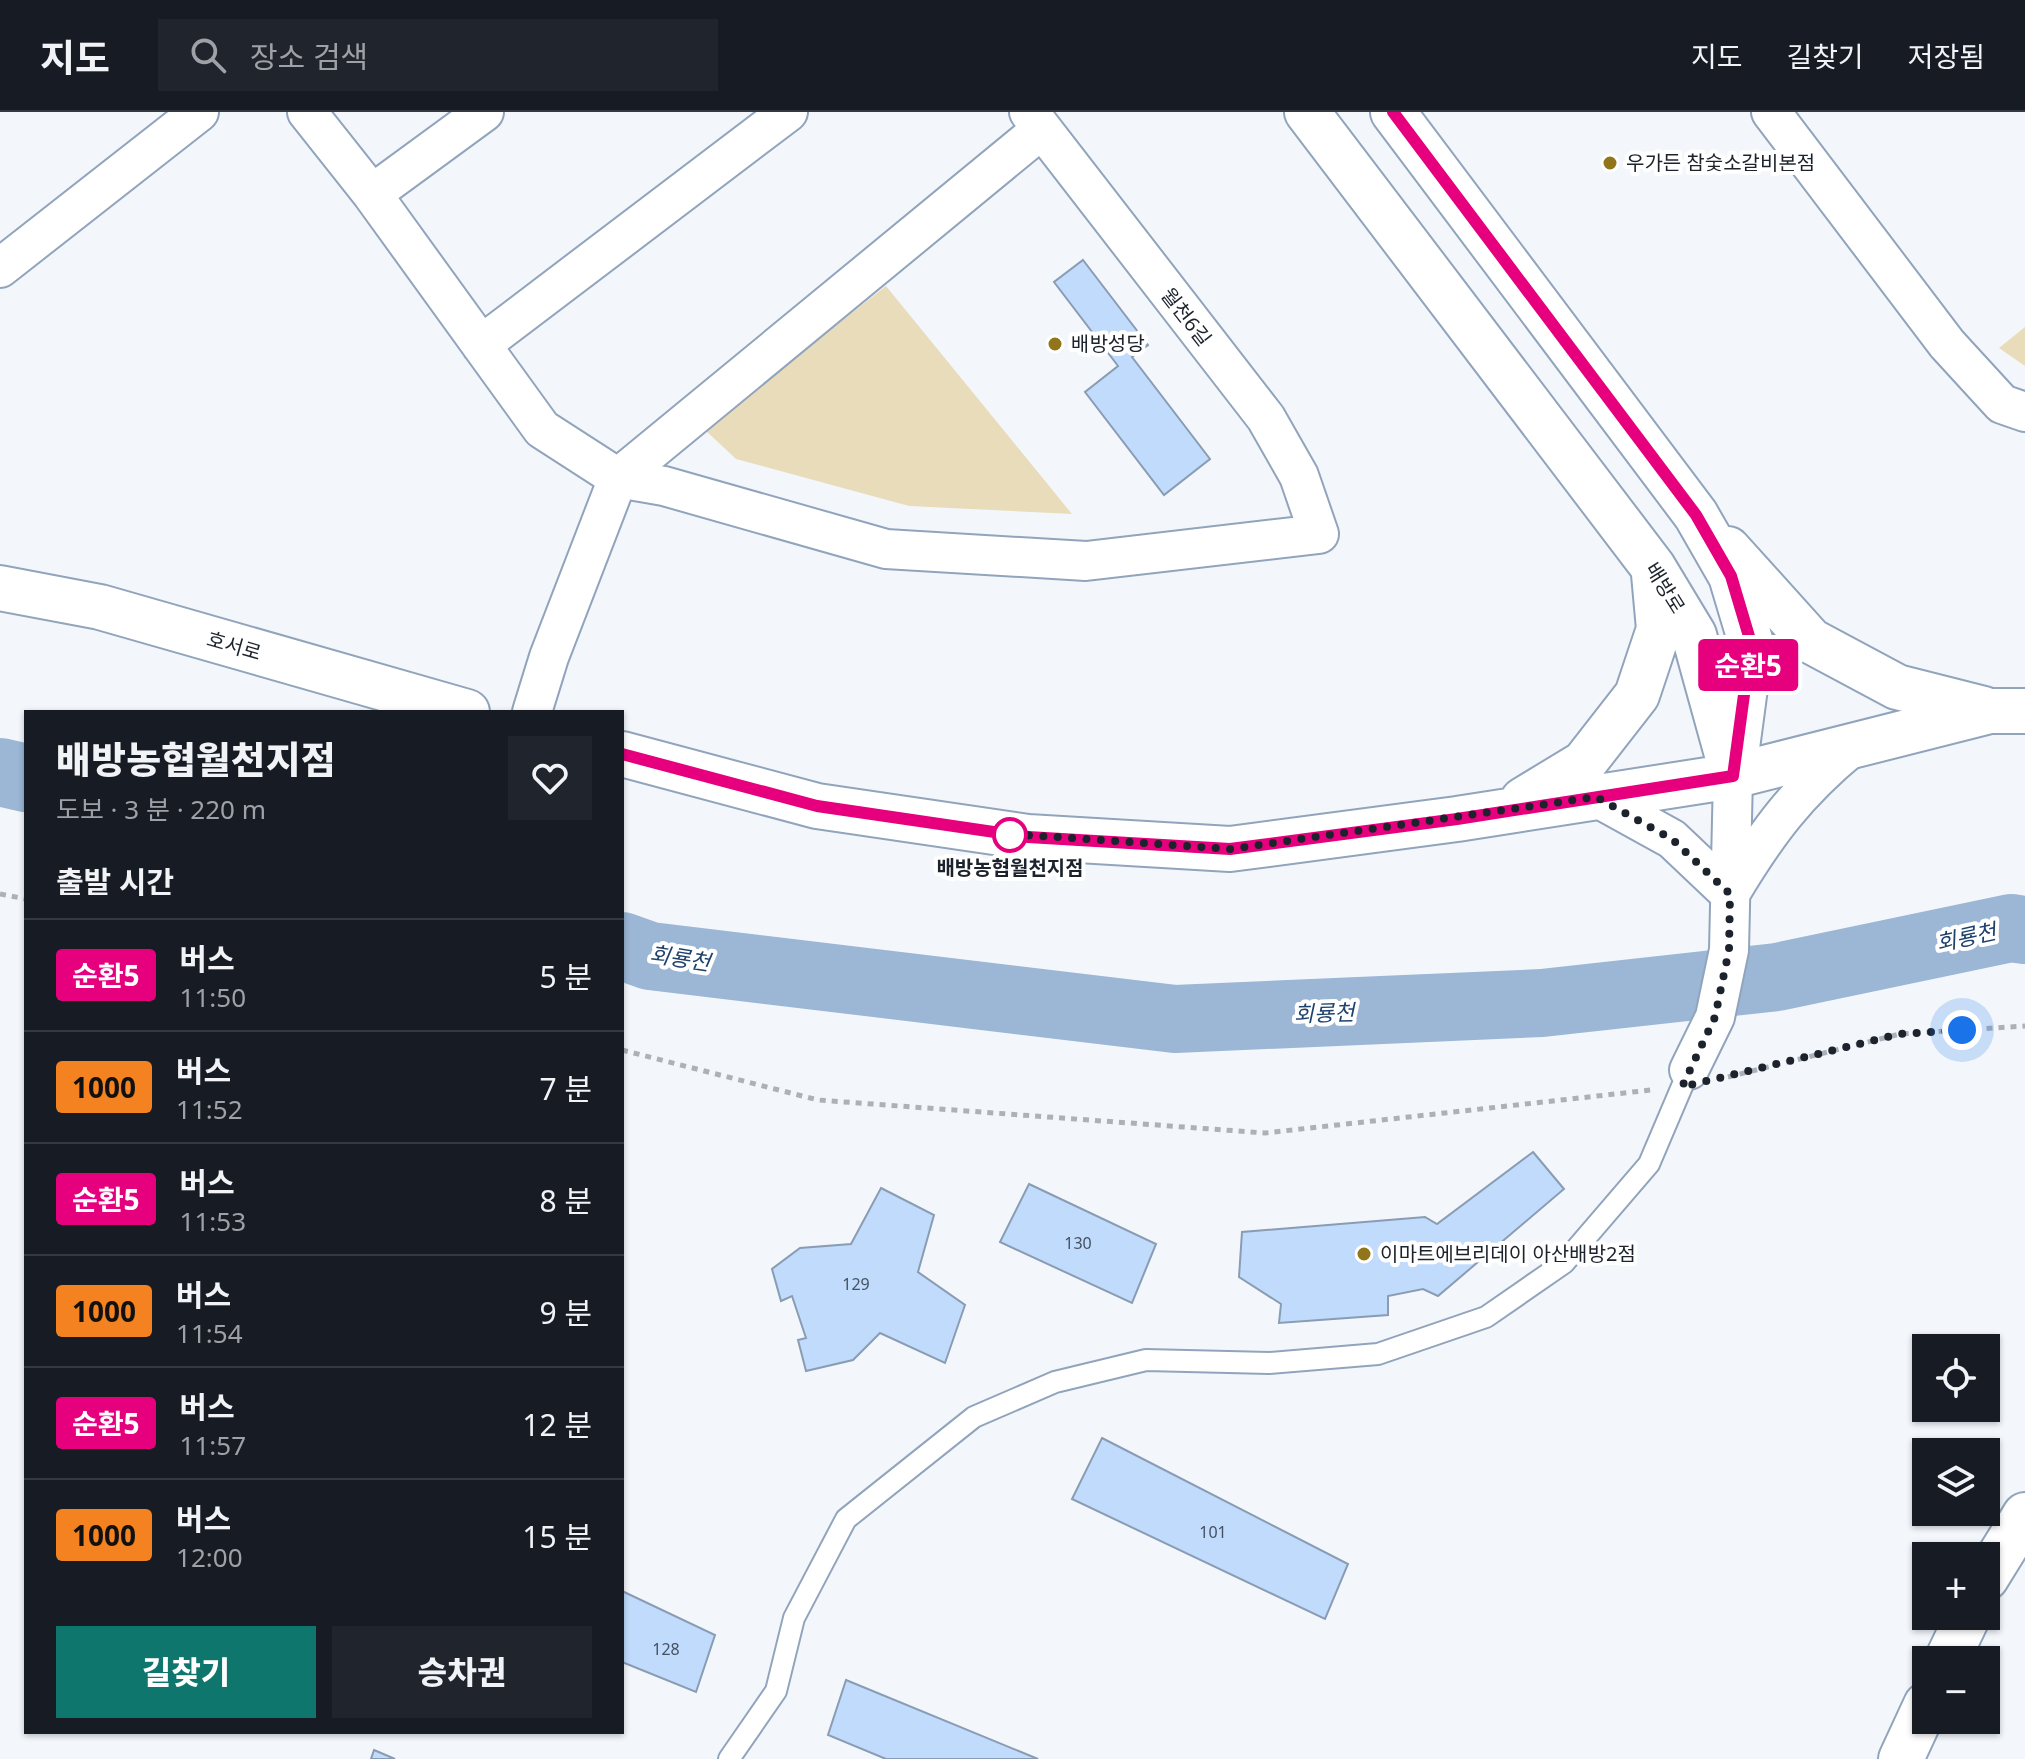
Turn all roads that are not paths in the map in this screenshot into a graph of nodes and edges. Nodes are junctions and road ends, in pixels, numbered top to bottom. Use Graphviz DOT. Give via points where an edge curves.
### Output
graph roads {
  1 [pos="199,112"];
  2 [pos="307,112"];
  3 [pos="484,112"];
  4 [pos="788,112"];
  5 [pos="1307,112"];
  6 [pos="1393,112"];
  7 [pos="1771,112"];
  8 [pos="1036,120"];
  9 [pos="372,194"];
  10 [pos="0,268"];
  11 [pos="481,345"];
  12 [pos="2025,412"];
  13 [pos="618,478"];
  14 [pos="1688,506"];
  15 [pos="1653,567"];
  16 [pos="0,588"];
  17 [pos="460,710"];
  18 [pos="533,710"];
  19 [pos="2008,711"];
  20 [pos="1855,745"];
  21 [pos="624,755"];
  22 [pos="1733,776"];
  23 [pos="1596,797"];
  24 [pos="1502,812"];
  25 [pos="1747,848"];
  26 [pos="1730,894"];
  27 [pos="1685,1078"];
  28 [pos="2025,1515"];
  29 [pos="2000,1555"];
  30 [pos="1913,1734"];
  31 [pos="729,1759"];
  32 [pos="1901,1759"];
  1 -- 10 [label="street"];
  2 -- 9 [label="street"];
  3 -- 9 [label="street"];
  4 -- 11 [label="street"];
  5 -- 15 [label="street, 배방로"];
  6 -- 14 [label="street"];
  7 -- 12 [label="street" via="1947,344 2002,404"];
  8 -- 13 [label="street"];
  8 -- 13 [label="street, 월천6길" via="1266,418 1299,476 1319,534 1086,561 886,549 664,486"];
  9 -- 11 [label="street"];
  11 -- 13 [label="street" via="542,429"];
  13 -- 18 [label="street"];
  14 -- 19 [label="street" via="1811,641 1897,687"];
  14 -- 22 [label="street" via="1731,576 1751,643"];
  15 -- 22 [label="street, 배방로" via="1694,635"];
  15 -- 24 [label="street" via="1659,629 1637,695 1584,763"];
  16 -- 17 [label="street, 호서로" via="100,607"];
  19 -- 20 [label="street"];
  20 -- 22 [label="street"];
  20 -- 25 [label="street" via="1810,781"];
  21 -- 24 [label="street" via="817,806 1028,837 1230,849"];
  22 -- 23 [label="street"];
  22 -- 25 [label="street"];
  23 -- 24 [label="street"];
  23 -- 26 [label="street" via="1672,839"];
  25 -- 26 [label="street"];
  26 -- 27 [label="street" via="1729,950 1715,1017"];
  27 -- 31 [label="lane" via="1649,1164 1564,1263 1486,1317 1378,1354 1269,1363 1146,1360 1055,1382 974,1417 846,1519 794,1618 776,1691"];
  28 -- 29 [label="street"];
  30 -- 32 [label="street"];
}
